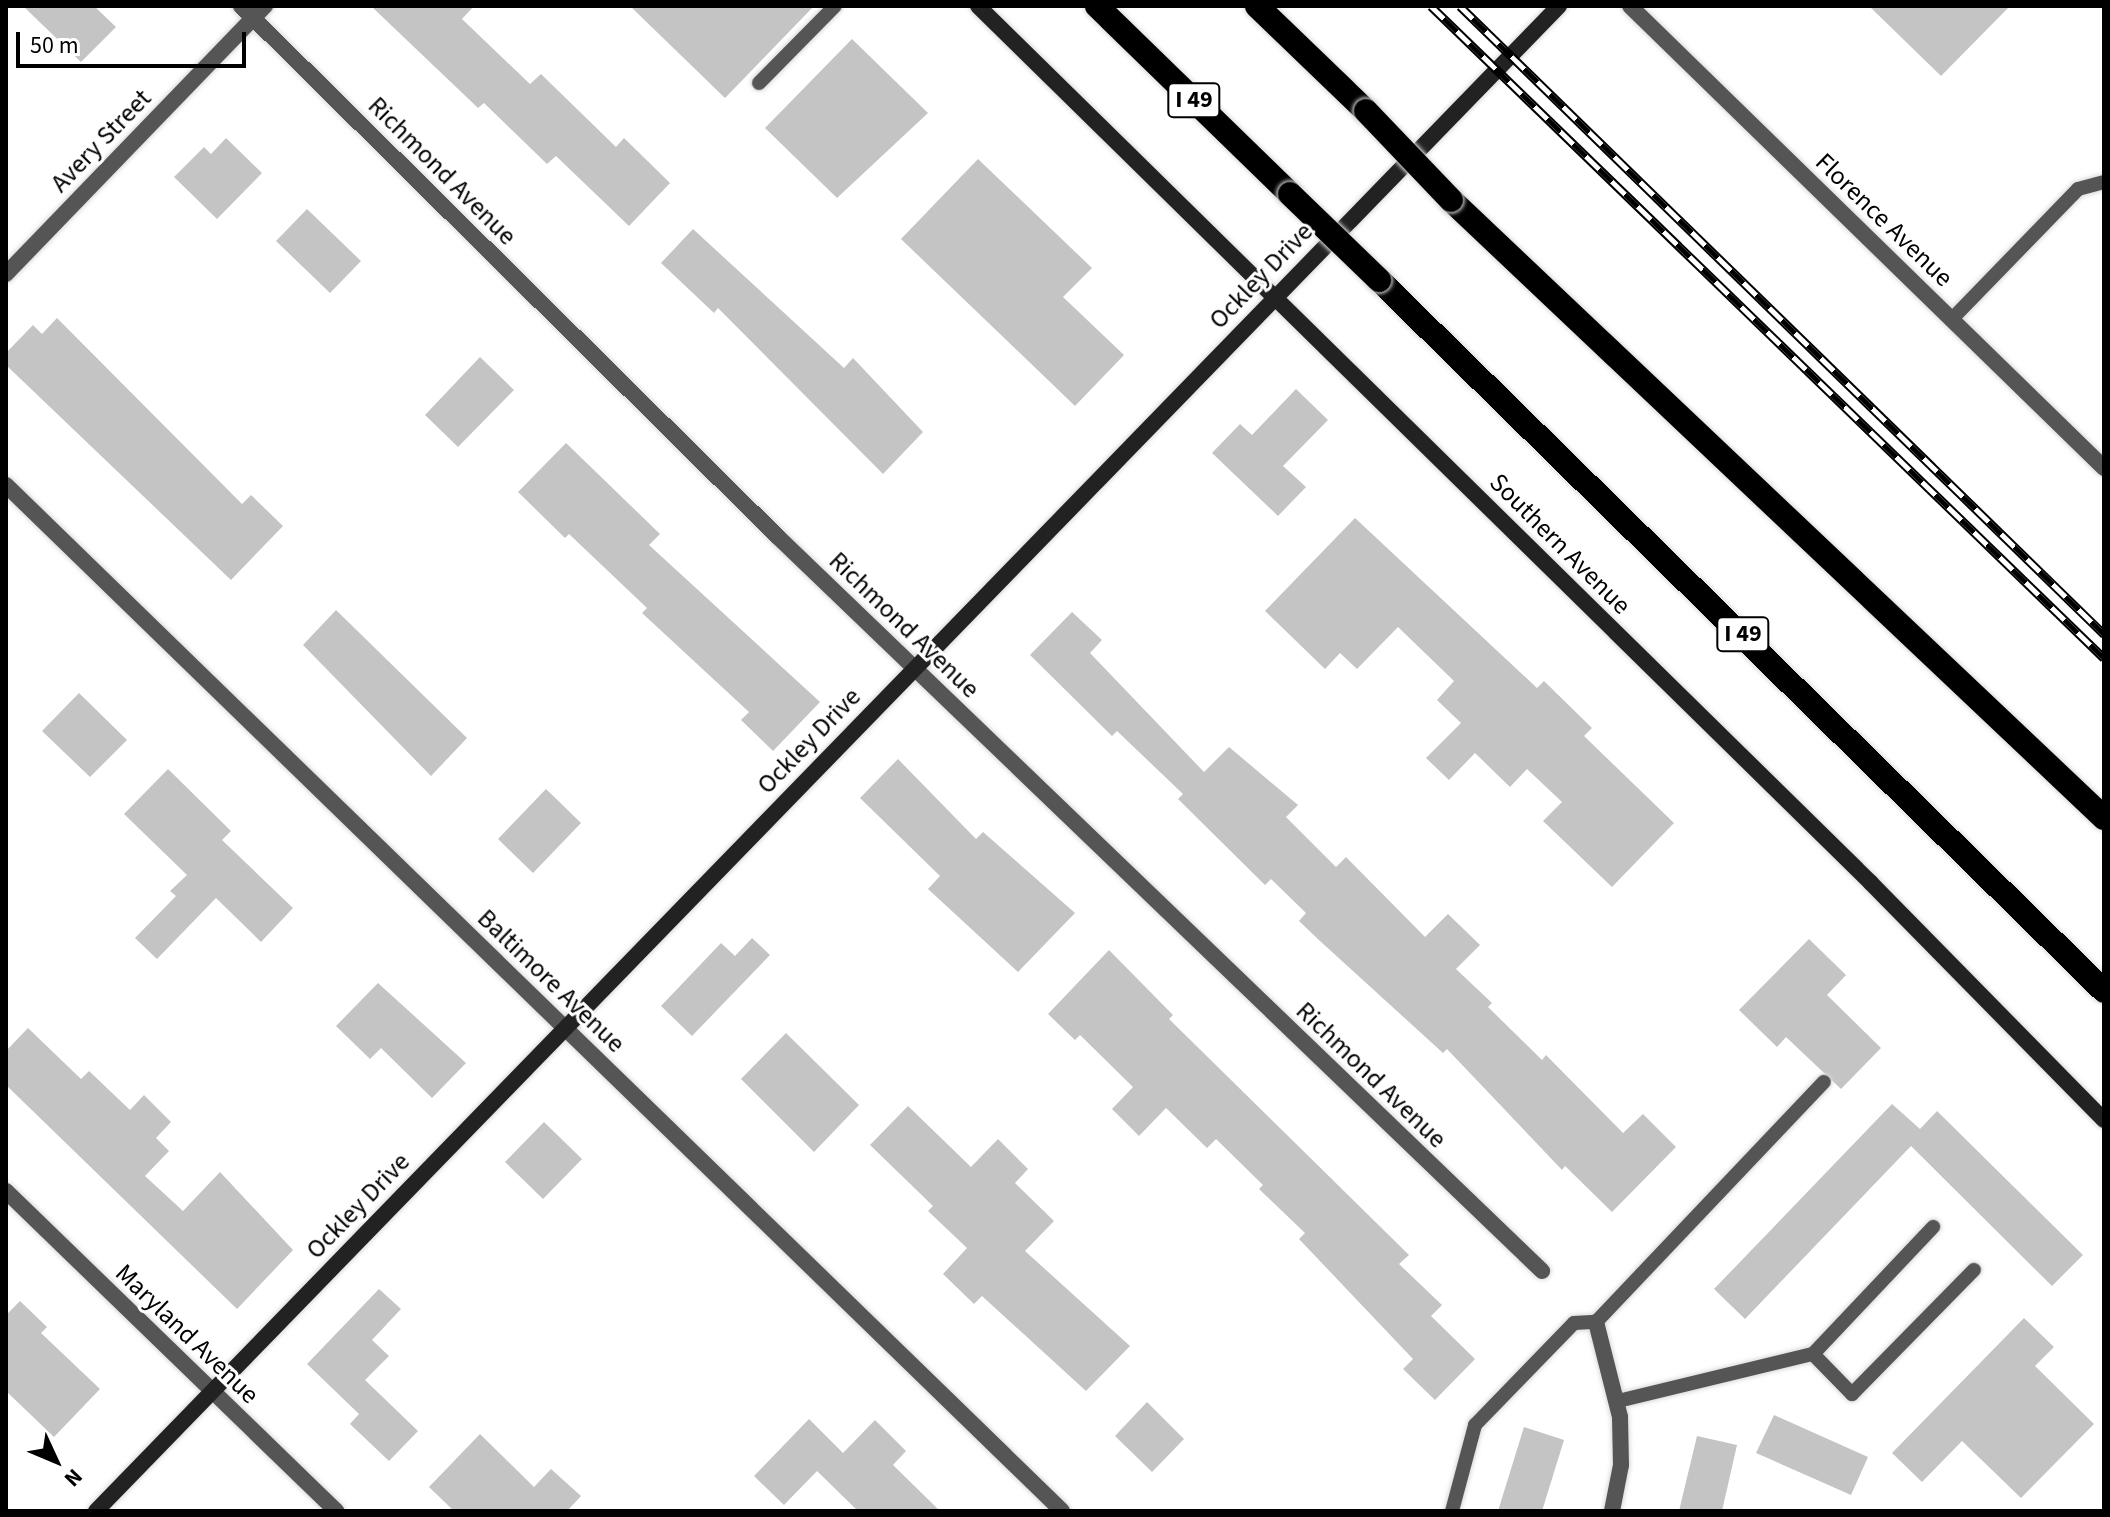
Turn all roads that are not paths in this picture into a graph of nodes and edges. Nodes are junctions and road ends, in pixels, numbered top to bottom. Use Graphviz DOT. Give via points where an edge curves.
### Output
graph roads {
  1 [pos="835,6"];
  2 [pos="978,6"];
  3 [pos="1097,6"];
  4 [pos="1257,6"];
  5 [pos="1559,6"];
  6 [pos="1630,6"];
  7 [pos="253,10"];
  8 [pos="759,83"];
  9 [pos="2104,182"];
  10 [pos="6,274"];
  11 [pos="1276,295"];
  12 [pos="1952,319"];
  13 [pos="2104,468"];
  14 [pos="6,485"];
  15 [pos="913,668"];
  16 [pos="2104,818"];
  17 [pos="2104,991"];
  18 [pos="564,1027"];
  19 [pos="1824,1082"];
  20 [pos="2104,1120"];
  21 [pos="6,1191"];
  22 [pos="1933,1227"];
  23 [pos="1974,1270"];
  24 [pos="1542,1271"];
  25 [pos="1596,1322"];
  26 [pos="1813,1354"];
  27 [pos="211,1391"];
  28 [pos="1618,1401"];
  29 [pos="96,1511"];
  30 [pos="336,1511"];
  31 [pos="1062,1511"];
  32 [pos="1452,1511"];
  33 [pos="1612,1511"];
  1 -- 8 [label="lane"];
  2 -- 11 [label="street, Southern Avenue"];
  3 -- 17 [label="highway, I 49, bridge"];
  4 -- 16 [label="highway, bridge" via="1451,200"];
  5 -- 11 [label="street, Ockley Drive"];
  6 -- 12 [label="street, Florence Avenue"];
  7 -- 10 [label="street, Avery Street"];
  7 -- 15 [label="street, Richmond Avenue"];
  9 -- 12 [label="lane" via="2078,189"];
  11 -- 15 [label="street, Ockley Drive"];
  11 -- 20 [label="street, Southern Avenue"];
  12 -- 13 [label="street, Florence Avenue"];
  14 -- 18 [label="street, Baltimore Avenue"];
  15 -- 18 [label="street, Ockley Drive"];
  15 -- 24 [label="street, Richmond Avenue"];
  18 -- 27 [label="street, Ockley Drive"];
  18 -- 31 [label="street, Baltimore Avenue"];
  19 -- 25 [label="lane"];
  21 -- 27 [label="street, Maryland Avenue"];
  22 -- 26 [label="lane"];
  23 -- 26 [label="lane" via="1852,1394"];
  25 -- 28 [label="street"];
  25 -- 32 [label="lane" via="1574,1323 1475,1425"];
  26 -- 28 [label="lane"];
  27 -- 29 [label="street, Ockley Drive"];
  27 -- 30 [label="street, Maryland Avenue"];
  28 -- 33 [label="street" via="1621,1465"];
}
